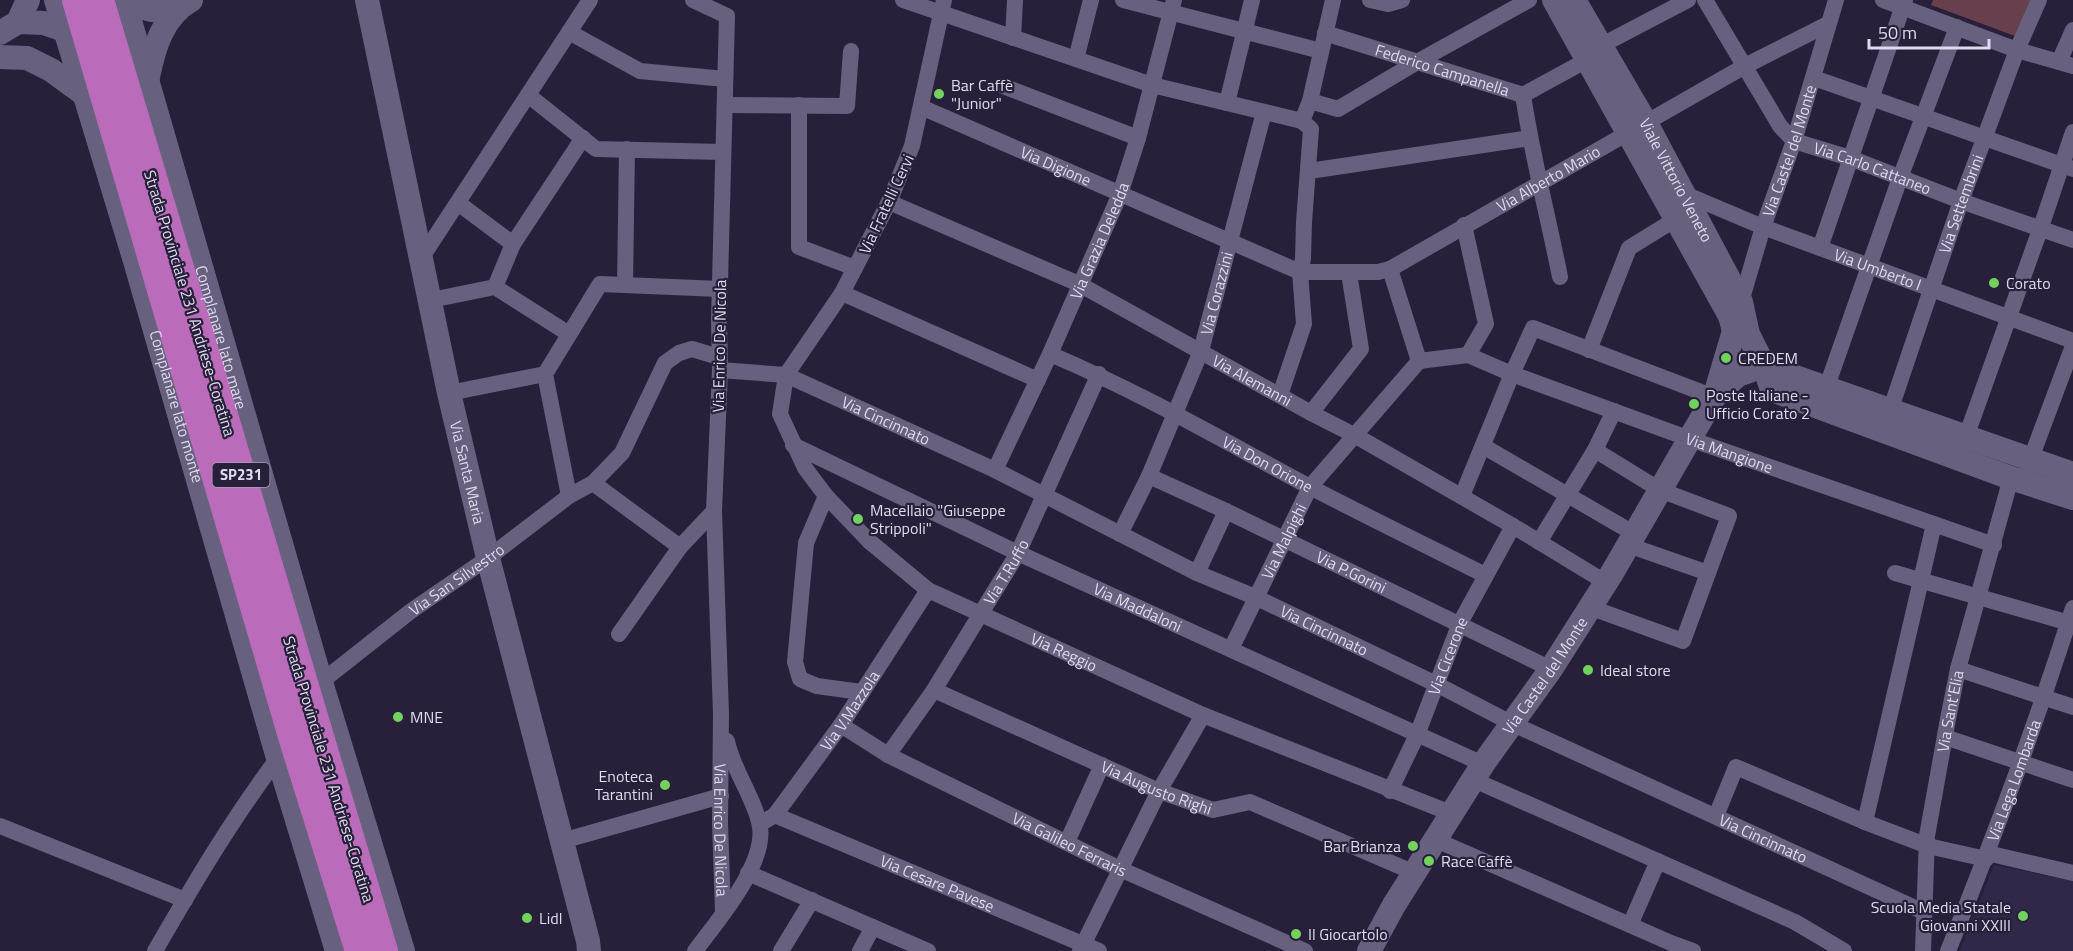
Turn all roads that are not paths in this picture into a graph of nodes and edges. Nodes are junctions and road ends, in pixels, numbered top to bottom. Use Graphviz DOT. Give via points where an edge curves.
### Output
graph roads {
  1 [pos="28,0"];
  2 [pos="56,0"];
  3 [pos="77,0"];
  4 [pos="366,0"];
  5 [pos="590,0"];
  6 [pos="693,0"];
  7 [pos="903,0"];
  8 [pos="1015,0"];
  9 [pos="1091,0"];
  10 [pos="1123,0"];
  11 [pos="1251,0"];
  12 [pos="1333,0"];
  13 [pos="1370,0"];
  14 [pos="1402,0"];
  15 [pos="1529,0"];
  16 [pos="1554,0"];
  17 [pos="1574,0"];
  18 [pos="1688,0"];
  19 [pos="1705,0"];
  20 [pos="1836,0"];
  21 [pos="1883,0"];
  22 [pos="2039,0"];
  23 [pos="119,1"];
  24 [pos="185,3"];
  25 [pos="1904,3"];
  26 [pos="714,4"];
  27 [pos="1173,6"];
  28 [pos="942,7"];
  29 [pos="1828,24"];
  30 [pos="1958,27"];
  31 [pos="9,28"];
  32 [pos="65,30"];
  33 [pos="2073,30"];
  34 [pos="569,32"];
  35 [pos="1245,32"];
  36 [pos="1325,33"];
  37 [pos="1012,38"];
  38 [pos="2017,50"];
  39 [pos="851,51"];
  40 [pos="1321,51"];
  41 [pos="1593,53"];
  42 [pos="0,57"];
  43 [pos="27,58"];
  44 [pos="1076,59"];
  45 [pos="1417,62"];
  46 [pos="2066,64"];
  47 [pos="1745,66"];
  48 [pos="1814,78"];
  49 [pos="725,79"];
  50 [pos="148,80"];
  51 [pos="1152,85"];
  52 [pos="1003,86"];
  53 [pos="84,94"];
  54 [pos="528,95"];
  55 [pos="1523,95"];
  56 [pos="1872,97"];
  57 [pos="1310,101"];
  58 [pos="1227,103"];
  59 [pos="725,105"];
  60 [pos="800,105"];
  61 [pos="921,107"];
  62 [pos="1264,112"];
  63 [pos="1923,116"];
  64 [pos="1302,121"];
  65 [pos="1637,128"];
  66 [pos="2073,132"];
  67 [pos="583,138"];
  68 [pos="1138,138"];
  69 [pos="1530,138"];
  70 [pos="1985,138"];
  71 [pos="1794,141"];
  72 [pos="627,149"];
  73 [pos="723,152"];
  74 [pos="1850,158"];
  75 [pos="2067,167"];
  76 [pos="1309,171"];
  77 [pos="1900,178"];
  78 [pos="1541,182"];
  79 [pos="1120,194"];
  80 [pos="1685,194"];
  81 [pos="1962,201"];
  82 [pos="889,202"];
  83 [pos="458,203"];
  84 [pos="1676,219"];
  85 [pos="1464,225"];
  86 [pos="1763,227"];
  87 [pos="2041,227"];
  88 [pos="2073,240"];
  89 [pos="1231,242"];
  90 [pos="513,244"];
  91 [pos="1820,248"];
  92 [pos="1256,253"];
  93 [pos="422,257"];
  94 [pos="1869,267"];
  95 [pos="855,268"];
  96 [pos="1390,269"];
  97 [pos="1300,272"];
  98 [pos="1349,273"];
  99 [pos="1560,277"];
  100 [pos="1079,284"];
  101 [pos="625,285"];
  102 [pos="495,287"];
  103 [pos="720,289"];
  104 [pos="1932,291"];
  105 [pos="842,293"];
  106 [pos="430,300"];
  107 [pos="2009,318"];
  108 [pos="1738,321"];
  109 [pos="569,334"];
  110 [pos="2073,341"];
  111 [pos="2073,346"];
  112 [pos="1589,350"];
  113 [pos="1201,351"];
  114 [pos="1050,354"];
  115 [pos="1468,355"];
  116 [pos="1419,361"];
  117 [pos="719,364"];
  118 [pos="1764,366"];
  119 [pos="545,374"];
  120 [pos="1099,374"];
  121 [pos="1512,374"];
  122 [pos="786,375"];
  123 [pos="1038,380"];
  124 [pos="1826,389"];
  125 [pos="450,393"];
  126 [pos="1280,396"];
  127 [pos="1714,397"];
  128 [pos="1614,411"];
  129 [pos="1890,411"];
  130 [pos="1176,413"];
  131 [pos="1311,413"];
  132 [pos="1356,436"];
  133 [pos="1966,437"];
  134 [pos="1690,439"];
  135 [pos="793,445"];
  136 [pos="1483,446"];
  137 [pos="1595,450"];
  138 [pos="2031,459"];
  139 [pos="995,470"];
  140 [pos="2073,474"];
  141 [pos="1149,476"];
  142 [pos="2015,480"];
  143 [pos="594,483"];
  144 [pos="1310,487"];
  145 [pos="1660,490"];
  146 [pos="569,496"];
  147 [pos="826,496"];
  148 [pos="1045,496"];
  149 [pos="1462,496"];
  150 [pos="1567,496"];
  151 [pos="2073,498"];
  152 [pos="714,511"];
  153 [pos="1226,511"];
  154 [pos="1934,524"];
  155 [pos="1513,526"];
  156 [pos="1120,534"];
  157 [pos="1632,539"];
  158 [pos="1285,540"];
  159 [pos="1539,542"];
  160 [pos="1994,545"];
  161 [pos="680,547"];
  162 [pos="1018,553"];
  163 [pos="488,558"];
  164 [pos="1197,573"];
  165 [pos="1708,573"];
  166 [pos="1895,573"];
  167 [pos="1485,575"];
  168 [pos="1920,580"];
  169 [pos="1605,582"];
  170 [pos="927,590"];
  171 [pos="1255,597"];
  172 [pos="1978,597"];
  173 [pos="1589,607"];
  174 [pos="981,614"];
  175 [pos="2071,618"];
  176 [pos="1460,623"];
  177 [pos="619,634"];
  178 [pos="1231,648"];
  179 [pos="1551,669"];
  180 [pos="1958,669"];
  181 [pos="321,682"];
  182 [pos="1438,685"];
  183 [pos="934,690"];
  184 [pos="861,692"];
  185 [pos="2044,697"];
  186 [pos="2073,707"];
  187 [pos="721,714"];
  188 [pos="1203,715"];
  189 [pos="1511,723"];
  190 [pos="841,725"];
  191 [pos="1417,735"];
  192 [pos="1945,737"];
  193 [pos="888,755"];
  194 [pos="278,758"];
  195 [pos="2021,762"];
  196 [pos="1102,765"];
  197 [pos="1479,772"];
  198 [pos="2073,780"];
  199 [pos="1159,791"];
  200 [pos="1390,791"];
  201 [pos="721,796"];
  202 [pos="1453,814"];
  203 [pos="775,815"];
  204 [pos="1716,816"];
  205 [pos="1865,822"];
  206 [pos="760,824"];
  207 [pos="0,826"];
  208 [pos="1436,840"];
  209 [pos="562,841"];
  210 [pos="1067,842"];
  211 [pos="1928,846"];
  212 [pos="1986,856"];
  213 [pos="1658,861"];
  214 [pos="2071,868"];
  215 [pos="1120,869"];
  216 [pos="748,873"];
  217 [pos="1415,873"];
  218 [pos="184,900"];
  219 [pos="812,900"];
  220 [pos="723,912"];
  221 [pos="1924,912"];
  222 [pos="1630,925"];
  223 [pos="873,927"];
  224 [pos="1669,947"];
  225 [pos="592,948"];
  226 [pos="1081,948"];
  227 [pos="155,951"];
  228 [pos="337,951"];
  229 [pos="360,951"];
  230 [pos="383,951"];
  231 [pos="403,951"];
  232 [pos="695,951"];
  233 [pos="781,951"];
  234 [pos="860,951"];
  235 [pos="928,951"];
  236 [pos="1099,951"];
  237 [pos="1305,951"];
  238 [pos="1369,951"];
  239 [pos="1693,951"];
  240 [pos="1844,951"];
  241 [pos="1923,951"];
  242 [pos="1948,951"];
  1 -- 31 [label="street"];
  2 -- 32 [label="street, Complanare lato monte"];
  3 -- 229 [label="highway, Strada Provinciale 231 Andriese-Coratina / SP231"];
  4 -- 93 [label="street, Via Santa Maria"];
  5 -- 34 [label="street"];
  6 -- 26 [label="street, Via Enrico De Nicola"];
  7 -- 28 [label="street"];
  8 -- 37 [label="street"];
  9 -- 44 [label="street"];
  10 -- 27 [label="street"];
  11 -- 35 [label="street"];
  12 -- 36 [label="street"];
  13 -- 14 [label="street" via="1388,4"];
  15 -- 45 [label="street"];
  16 -- 41 [label="street, Viale Vittorio Veneto"];
  17 -- 41 [label="street, Viale Vittorio Veneto"];
  18 -- 41 [label="street, Federico Campanella"];
  19 -- 47 [label="street, Via Carlo Cattaneo"];
  20 -- 29 [label="street, Via Castel del Monte"];
  21 -- 25 [label="street"];
  22 -- 38 [label="street, Via Settembrini"];
  23 -- 24 [label="street" via="151,10"];
  23 -- 50 [label="street, Complanare lato mare"];
  23 -- 230 [label="highway, Strada Provinciale 231 Andriese-Coratina / SP231"];
  24 -- 50 [label="street" via="164,27 153,51"];
  25 -- 30 [label="street"];
  25 -- 56 [label="street"];
  26 -- 49 [label="street, Via Enrico De Nicola" via="727,16"];
  27 -- 35 [label="street"];
  27 -- 51 [label="street, Via Grazia Deledda"];
  28 -- 37 [label="street"];
  28 -- 61 [label="street, Via Fratelli Cervi"];
  29 -- 47 [label="street, Via Alberto Mario"];
  29 -- 48 [label="street, Via Castel del Monte"];
  30 -- 38 [label="street"];
  30 -- 63 [label="street"];
  31 -- 32 [label="street" via="44,22"];
  32 -- 43 [label="street" via="48,50"];
  32 -- 53 [label="street, Complanare lato monte"];
  33 -- 46 [label="street"];
  34 -- 49 [label="street" via="640,71"];
  34 -- 54 [label="street"];
  35 -- 40 [label="street"];
  35 -- 58 [label="street"];
  36 -- 40 [label="street"];
  36 -- 45 [label="street, Federico Campanella"];
  37 -- 44 [label="street"];
  38 -- 46 [label="street"];
  38 -- 70 [label="street, Via Settembrini"];
  39 -- 60 [label="street" via="847,106"];
  40 -- 57 [label="street"];
  41 -- 55 [label="street, Federico Campanella"];
  41 -- 65 [label="street, Viale Vittorio Veneto"];
  42 -- 43 [label="street"];
  43 -- 53 [label="street"];
  44 -- 51 [label="street"];
  45 -- 55 [label="street, Federico Campanella"];
  45 -- 57 [label="street" via="1338,109"];
  47 -- 65 [label="street, Via Alberto Mario"];
  47 -- 71 [label="street, Via Carlo Cattaneo" via="1780,126"];
  48 -- 56 [label="street"];
  48 -- 71 [label="street, Via Castel del Monte"];
  49 -- 59 [label="street, Via Enrico De Nicola"];
  50 -- 181 [label="street, Complanare lato mare"];
  51 -- 58 [label="street"];
  51 -- 68 [label="street, Via Grazia Deledda"];
  52 -- 68 [label="street"];
  53 -- 194 [label="street, Complanare lato monte"];
  54 -- 67 [label="street"];
  54 -- 83 [label="street"];
  55 -- 69 [label="street"];
  56 -- 63 [label="street"];
  56 -- 74 [label="street"];
  57 -- 64 [label="street"];
  58 -- 62 [label="street"];
  59 -- 60 [label="street"];
  59 -- 73 [label="street, Via Enrico De Nicola"];
  60 -- 95 [label="street" via="799,247"];
  61 -- 79 [label="street, Via Digione"];
  61 -- 82 [label="street, Via Fratelli Cervi" via="912,147"];
  62 -- 64 [label="street"];
  62 -- 89 [label="street, Via Corazzini"];
  63 -- 70 [label="street"];
  63 -- 77 [label="street"];
  64 -- 76 [label="street" via="1311,129"];
  65 -- 78 [label="street, Via Alberto Mario"];
  65 -- 80 [label="street, Viale Vittorio Veneto"];
  65 -- 84 [label="street, Viale Vittorio Veneto"];
  66 -- 75 [label="street"];
  67 -- 72 [label="street" via="596,149"];
  67 -- 90 [label="street"];
  68 -- 79 [label="street, Via Grazia Deledda"];
  69 -- 76 [label="street"];
  69 -- 78 [label="street"];
  70 -- 75 [label="street"];
  70 -- 81 [label="street, Via Settembrini"];
  71 -- 74 [label="street, Via Carlo Cattaneo"];
  71 -- 86 [label="street, Via Castel del Monte"];
  72 -- 73 [label="street"];
  72 -- 101 [label="street"];
  73 -- 103 [label="street, Via Enrico De Nicola"];
  74 -- 77 [label="street, Via Carlo Cattaneo"];
  74 -- 91 [label="street"];
  75 -- 87 [label="street"];
  76 -- 97 [label="street"];
  77 -- 81 [label="street, Via Carlo Cattaneo"];
  77 -- 94 [label="street"];
  78 -- 85 [label="street, Via Alberto Mario"];
  78 -- 99 [label="street"];
  79 -- 89 [label="street, Via Digione"];
  79 -- 100 [label="street, Via Grazia Deledda"];
  80 -- 86 [label="street, Via Umberto I"];
  80 -- 108 [label="street, Viale Vittorio Veneto"];
  81 -- 87 [label="street, Via Carlo Cattaneo"];
  81 -- 104 [label="street, Via Settembrini"];
  82 -- 95 [label="street, Via Fratelli Cervi"];
  82 -- 100 [label="street, Via Alemanni"];
  83 -- 90 [label="street"];
  83 -- 93 [label="street"];
  84 -- 108 [label="street, Viale Vittorio Veneto"];
  84 -- 112 [label="street" via="1629,248"];
  85 -- 96 [label="street, Via Alberto Mario"];
  85 -- 115 [label="street" via="1486,324"];
  86 -- 91 [label="street, Via Umberto I"];
  86 -- 108 [label="street, Via Castel del Monte"];
  87 -- 88 [label="street, Via Carlo Cattaneo"];
  87 -- 107 [label="street"];
  89 -- 92 [label="street, Via Digione"];
  89 -- 113 [label="street, Via Corazzini"];
  90 -- 102 [label="street"];
  91 -- 94 [label="street, Via Umberto I"];
  92 -- 97 [label="street, Via Alberto Mario"];
  93 -- 106 [label="street, Via Santa Maria"];
  94 -- 104 [label="street, Via Umberto I"];
  94 -- 124 [label="street"];
  95 -- 105 [label="street, Via Fratelli Cervi"];
  96 -- 98 [label="street, Via Alberto Mario"];
  96 -- 116 [label="street"];
  97 -- 98 [label="street, Via Alberto Mario"];
  97 -- 126 [label="street" via="1304,324"];
  98 -- 131 [label="street" via="1361,349"];
  100 -- 113 [label="street, Via Alemanni"];
  100 -- 114 [label="street, Via Grazia Deledda"];
  101 -- 103 [label="street"];
  101 -- 109 [label="street" via="600,284"];
  102 -- 106 [label="street"];
  102 -- 109 [label="street"];
  103 -- 117 [label="street, Via Enrico De Nicola"];
  104 -- 107 [label="street, Via Umberto I"];
  104 -- 129 [label="street, Via Settembrini"];
  105 -- 122 [label="street, Via Fratelli Cervi"];
  105 -- 123 [label="street"];
  106 -- 125 [label="street, Via Santa Maria"];
  107 -- 110 [label="street, Via Umberto I"];
  107 -- 133 [label="street"];
  108 -- 118 [label="street, Viale Vittorio Veneto"];
  108 -- 127 [label="street, Via Castel del Monte"];
  109 -- 119 [label="street"];
  111 -- 138 [label="street, Via Sant'Elia"];
  112 -- 121 [label="street" via="1533,328"];
  112 -- 127 [label="street"];
  113 -- 126 [label="street, Via Alemanni"];
  113 -- 130 [label="street, Via Corazzini"];
  114 -- 120 [label="street, Via Don Orione"];
  114 -- 123 [label="street, Via Grazia Deledda"];
  115 -- 116 [label="street"];
  115 -- 121 [label="street, Via Mangione"];
  116 -- 132 [label="street, Via Malpighi"];
  117 -- 122 [label="street, Via Cincinnato"];
  117 -- 143 [label="street, Via Cincinnato" via="692,349 665,363 622,453"];
  117 -- 152 [label="street, Via Enrico De Nicola"];
  118 -- 124 [label="street"];
  118 -- 127 [label="street, Via Castel del Monte" via="1738,375"];
  118 -- 142 [label="street, Viale Vittorio Veneto" via="1772,390"];
  119 -- 125 [label="street"];
  119 -- 146 [label="street"];
  120 -- 130 [label="street, Via Don Orione"];
  120 -- 148 [label="street, Via T.Ruffo"];
  121 -- 128 [label="street, Via Mangione"];
  121 -- 136 [label="street"];
  122 -- 135 [label="street, Via Reggio" via="780,414"];
  122 -- 139 [label="street, Via Cincinnato"];
  123 -- 139 [label="street, Via Grazia Deledda"];
  124 -- 129 [label="street"];
  125 -- 163 [label="street, Via Santa Maria"];
  126 -- 131 [label="street, Via Alemanni"];
  127 -- 134 [label="street, Via Castel del Monte"];
  128 -- 134 [label="street, Via Mangione"];
  128 -- 137 [label="street"];
  129 -- 133 [label="street"];
  130 -- 141 [label="street, Via Corazzini"];
  130 -- 144 [label="street, Via Don Orione"];
  131 -- 132 [label="street, Via Alemanni"];
  132 -- 144 [label="street, Via Malpighi"];
  132 -- 149 [label="street, Via Alemanni"];
  133 -- 138 [label="street"];
  134 -- 145 [label="street, Via Castel del Monte"];
  134 -- 154 [label="street, Via Mangione"];
  135 -- 147 [label="street, Via Reggio"];
  135 -- 162 [label="street, Via Maddaloni"];
  136 -- 149 [label="street"];
  136 -- 150 [label="street"];
  137 -- 145 [label="street"];
  137 -- 150 [label="street"];
  138 -- 140 [label="street"];
  138 -- 142 [label="street, Via Sant'Elia"];
  139 -- 148 [label="street, Via Cincinnato"];
  141 -- 153 [label="street, Via P.Gorini"];
  141 -- 156 [label="street, Via Corazzini"];
  142 -- 151 [label="street, Viale Vittorio Veneto"];
  142 -- 160 [label="street, Via Sant'Elia"];
  143 -- 146 [label="street, Via San Silvestro"];
  143 -- 161 [label="street"];
  144 -- 158 [label="street, Via Malpighi"];
  144 -- 167 [label="street, Via Don Orione"];
  145 -- 157 [label="street, Via Castel del Monte"];
  145 -- 165 [label="street" via="1729,516"];
  146 -- 163 [label="street, Via San Silvestro"];
  147 -- 170 [label="street, Via Reggio" via="869,541"];
  147 -- 184 [label="street" via="806,543 795,662 800,679 817,686"];
  148 -- 156 [label="street, Via Cincinnato"];
  148 -- 162 [label="street, Via T.Ruffo"];
  149 -- 155 [label="street, Via Alemanni"];
  150 -- 157 [label="street"];
  150 -- 159 [label="street"];
  152 -- 161 [label="street"];
  152 -- 187 [label="street, Via Enrico De Nicola"];
  153 -- 158 [label="street, Via P.Gorini"];
  153 -- 164 [label="street"];
  154 -- 160 [label="street, Via Mangione"];
  154 -- 168 [label="street"];
  155 -- 159 [label="street, Via Alemanni"];
  155 -- 167 [label="street, Via Cicerone"];
  156 -- 164 [label="street, Via Cincinnato"];
  157 -- 165 [label="street"];
  157 -- 169 [label="street, Via Castel del Monte"];
  158 -- 171 [label="street, Via Malpighi"];
  158 -- 176 [label="street, Via P.Gorini"];
  159 -- 169 [label="street, Via Alemanni"];
  160 -- 172 [label="street, Via Sant'Elia"];
  161 -- 177 [label="street"];
  162 -- 174 [label="street, Via T.Ruffo"];
  162 -- 178 [label="street, Via Maddaloni"];
  163 -- 181 [label="street, Via San Silvestro" via="411,611"];
  163 -- 209 [label="street, Via Santa Maria"];
  164 -- 171 [label="street, Via Cincinnato"];
  165 -- 173 [label="street" via="1683,641"];
  166 -- 168 [label="street"];
  167 -- 176 [label="street, Via Cicerone"];
  168 -- 172 [label="street"];
  168 -- 205 [label="street"];
  169 -- 173 [label="street, Via Castel del Monte"];
  170 -- 174 [label="street, Via Reggio"];
  170 -- 184 [label="street, Via V.Mazzola"];
  171 -- 178 [label="street, Via Malpighi"];
  171 -- 182 [label="street, Via Cincinnato"];
  172 -- 175 [label="street"];
  172 -- 180 [label="street, Via Sant'Elia"];
  173 -- 179 [label="street, Via Castel del Monte"];
  174 -- 183 [label="street, Via T.Ruffo"];
  174 -- 188 [label="street, Via Reggio"];
  175 -- 185 [label="street, Via Lega Lombarda"];
  176 -- 179 [label="street, Via P.Gorini"];
  176 -- 182 [label="street, Via Cicerone"];
  178 -- 191 [label="street, Via Maddaloni"];
  179 -- 189 [label="street, Via Castel del Monte"];
  180 -- 185 [label="street"];
  180 -- 192 [label="street, Via Sant'Elia"];
  181 -- 231 [label="street, Complanare lato mare"];
  182 -- 189 [label="street, Via Cincinnato"];
  182 -- 191 [label="street, Via Cicerone"];
  183 -- 193 [label="street, Via T.Ruffo"];
  183 -- 196 [label="street, Via Augusto Righi"];
  184 -- 190 [label="street, Via V.Mazzola"];
  185 -- 186 [label="street"];
  185 -- 195 [label="street, Via Lega Lombarda"];
  187 -- 201 [label="street, Via Enrico De Nicola"];
  187 -- 206 [label="street, Via Enrico De Nicola" via="731,758"];
  188 -- 199 [label="street"];
  188 -- 200 [label="street, Via Reggio"];
  189 -- 197 [label="street, Via Castel del Monte"];
  189 -- 204 [label="street, Via Cincinnato"];
  190 -- 193 [label="street, Via Galileo Ferraris"];
  190 -- 203 [label="street, Via V.Mazzola"];
  191 -- 197 [label="street, Via Maddaloni"];
  191 -- 200 [label="street, Via Cicerone"];
  192 -- 195 [label="street"];
  192 -- 211 [label="street, Via Sant'Elia"];
  193 -- 210 [label="street, Via Galileo Ferraris"];
  194 -- 218 [label="street"];
  194 -- 228 [label="street, Complanare lato monte"];
  195 -- 198 [label="street"];
  195 -- 212 [label="street, Via Lega Lombarda"];
  196 -- 199 [label="street, Via Augusto Righi"];
  196 -- 210 [label="street"];
  197 -- 202 [label="street, Via Castel del Monte"];
  197 -- 213 [label="street, Via Maddaloni"];
  199 -- 215 [label="street"];
  199 -- 217 [label="street, Via Augusto Righi" via="1213,810 1250,802"];
  200 -- 202 [label="street, Via Reggio"];
  201 -- 209 [label="street"];
  201 -- 220 [label="street, Via Enrico De Nicola"];
  202 -- 208 [label="street, Via Castel del Monte"];
  203 -- 206 [label="street, Via V.Mazzola"];
  203 -- 226 [label="street, Via Cesare Pavese"];
  204 -- 205 [label="street" via="1736,767"];
  204 -- 221 [label="street, Via Cincinnato"];
  205 -- 211 [label="street"];
  206 -- 216 [label="street, Via Enrico De Nicola" via="760,841"];
  207 -- 218 [label="street"];
  208 -- 217 [label="street, Via Castel del Monte"];
  208 -- 222 [label="street"];
  209 -- 225 [label="street, Via Santa Maria"];
  210 -- 215 [label="street, Via Galileo Ferraris"];
  211 -- 212 [label="street"];
  211 -- 221 [label="street, Via Sant'Elia"];
  212 -- 214 [label="street"];
  212 -- 242 [label="street, Via Lega Lombarda"];
  213 -- 222 [label="street"];
  213 -- 240 [label="street, Via Maddaloni" via="1795,922"];
  215 -- 226 [label="street"];
  215 -- 237 [label="street, Via Galileo Ferraris"];
  216 -- 219 [label="street"];
  216 -- 220 [label="street, Via Enrico De Nicola"];
  217 -- 238 [label="street, Via Castel del Monte"];
  218 -- 227 [label="street"];
  219 -- 223 [label="street"];
  219 -- 233 [label="street"];
  220 -- 232 [label="street"];
  221 -- 241 [label="street, Via Sant'Elia"];
  222 -- 224 [label="street"];
  223 -- 234 [label="street"];
  223 -- 235 [label="street"];
  224 -- 239 [label="street"];
  226 -- 236 [label="street, Via Cesare Pavese"];
}
